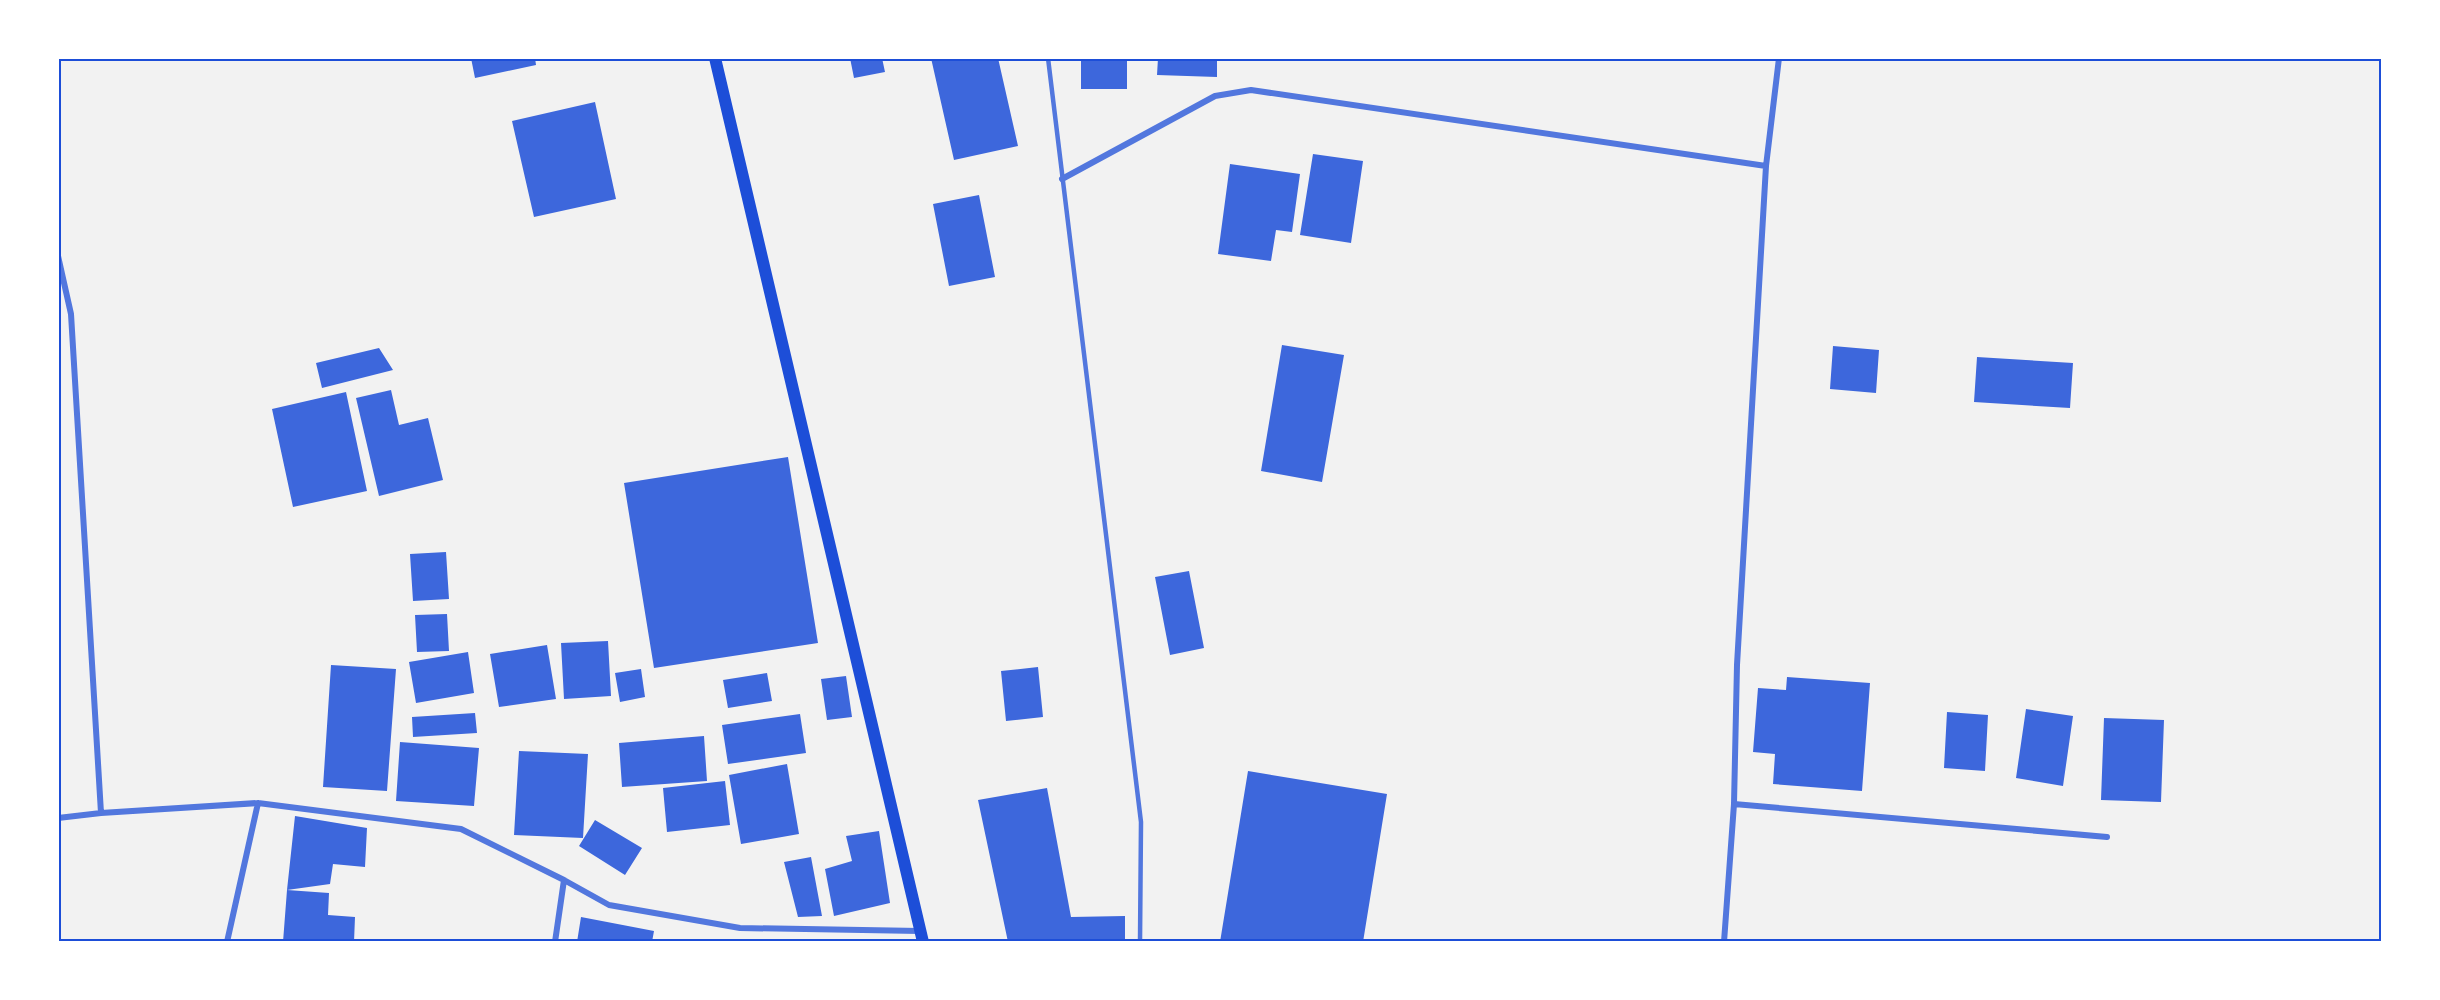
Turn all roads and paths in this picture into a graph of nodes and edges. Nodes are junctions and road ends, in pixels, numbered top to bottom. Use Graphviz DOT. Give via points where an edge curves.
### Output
graph roads {
  1 [pos="715,58"];
  2 [pos="1048,58"];
  3 [pos="1779,58"];
  4 [pos="1766,166"];
  5 [pos="1062,179"];
  6 [pos="58,256"];
  7 [pos="258,803"];
  8 [pos="1734,804"];
  9 [pos="101,813"];
  10 [pos="58,818"];
  11 [pos="2107,837"];
  12 [pos="564,880"];
  13 [pos="922,936"];
  14 [pos="227,942"];
  15 [pos="555,942"];
  16 [pos="1140,942"];
  17 [pos="1724,942"];
  1 -- 13 [label="main road"];
  2 -- 5 [label="lane"];
  3 -- 4 [label="street"];
  4 -- 5 [label="street" via="1251,90 1215,96"];
  4 -- 8 [label="street" via="1737,665"];
  5 -- 16 [label="lane" via="1141,822"];
  6 -- 9 [label="street" via="71,314"];
  7 -- 9 [label="street"];
  7 -- 12 [label="street" via="461,829"];
  7 -- 14 [label="street"];
  8 -- 11 [label="street"];
  8 -- 17 [label="street"];
  9 -- 10 [label="street"];
  12 -- 13 [label="street" via="609,905 740,928"];
  12 -- 15 [label="street"];
}
